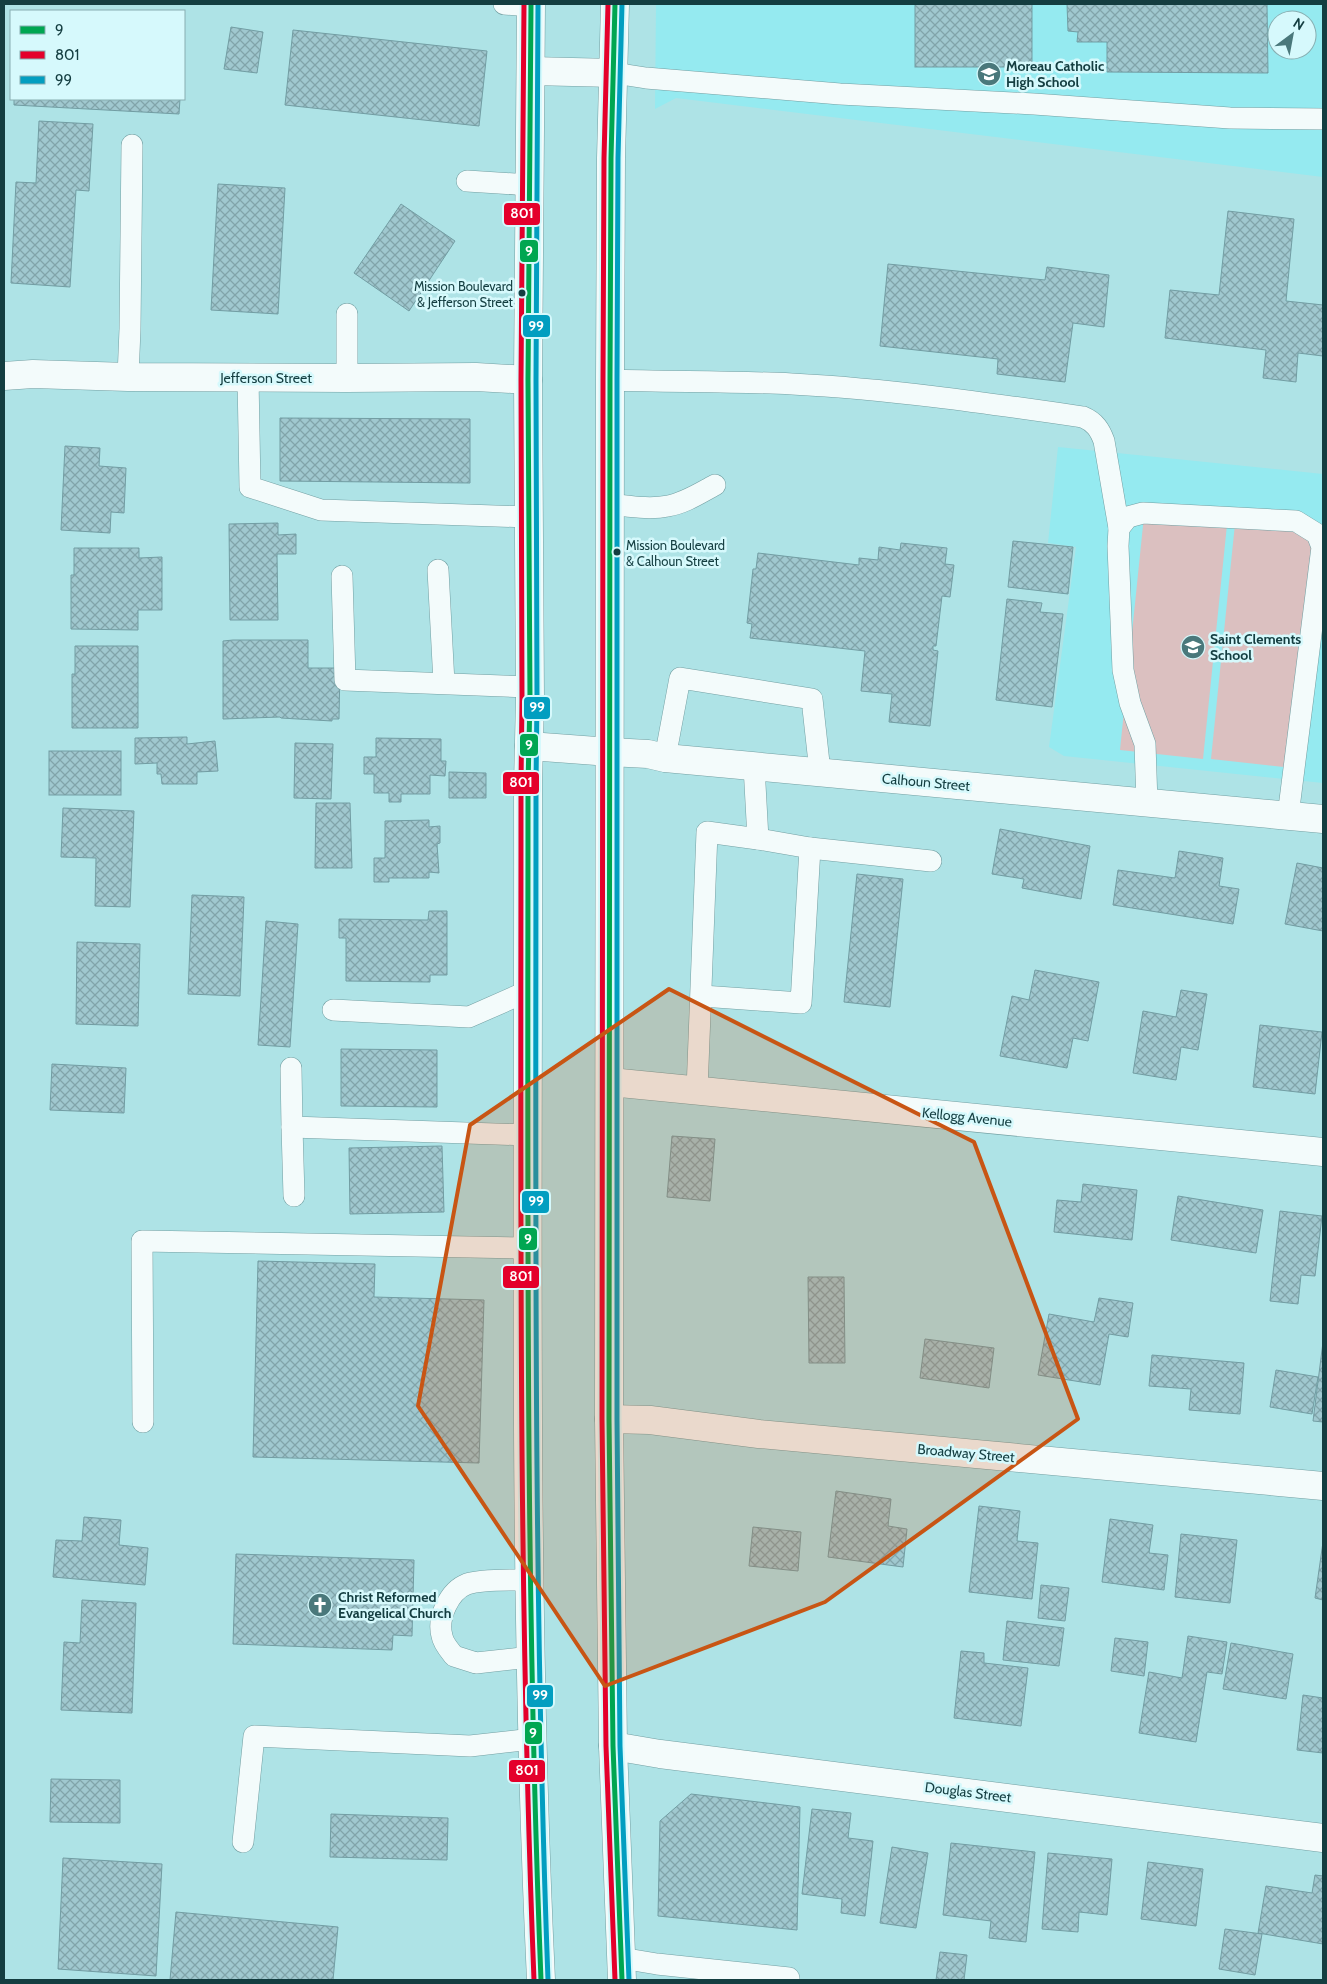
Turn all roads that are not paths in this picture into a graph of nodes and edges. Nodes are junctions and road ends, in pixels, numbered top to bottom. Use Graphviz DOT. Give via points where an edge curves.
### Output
graph roads {
  1 [pos="504,4"];
  2 [pos="614,4"];
  3 [pos="531,5"];
  4 [pos="530,71"];
  5 [pos="614,72"];
  6 [pos="1323,119"];
  7 [pos="132,145"];
  8 [pos="467,181"];
  9 [pos="530,184"];
  10 [pos="347,314"];
  11 [pos="4,376"];
  12 [pos="128,377"];
  13 [pos="248,378"];
  14 [pos="347,378"];
  15 [pos="528,380"];
  16 [pos="610,380"];
  17 [pos="715,485"];
  18 [pos="610,504"];
  19 [pos="528,517"];
  20 [pos="1119,528"];
  21 [pos="438,570"];
  22 [pos="342,576"];
  23 [pos="444,683"];
  24 [pos="529,688"];
  25 [pos="529,746"];
  26 [pos="610,752"];
  27 [pos="664,758"];
  28 [pos="754,766"];
  29 [pos="820,772"];
  30 [pos="1147,803"];
  31 [pos="1288,816"];
  32 [pos="1323,819"];
  33 [pos="758,839"];
  34 [pos="810,848"];
  35 [pos="931,861"];
  36 [pos="528,991"];
  37 [pos="702,996"];
  38 [pos="333,1010"];
  39 [pos="291,1068"];
  40 [pos="610,1082"];
  41 [pos="697,1091"];
  42 [pos="292,1127"];
  43 [pos="528,1135"];
  44 [pos="1323,1152"];
  45 [pos="294,1196"];
  46 [pos="528,1248"];
  47 [pos="609,1419"];
  48 [pos="143,1422"];
  49 [pos="1323,1486"];
  50 [pos="529,1580"];
  51 [pos="530,1657"];
  52 [pos="532,1739"];
  53 [pos="613,1746"];
  54 [pos="1323,1838"];
  55 [pos="243,1842"];
  56 [pos="621,1969"];
  57 [pos="541,1980"];
  58 [pos="789,1980"];
  1 -- 3 [label="lane"];
  2 -- 5 [label="main road"];
  3 -- 4 [label="main road"];
  4 -- 5 [label="main road"];
  4 -- 9 [label="main road"];
  5 -- 6 [label="lane" via="646,78 840,94 1230,118"];
  5 -- 16 [label="main road"];
  7 -- 12 [label="lane"];
  8 -- 9 [label="lane"];
  9 -- 15 [label="main road"];
  10 -- 14 [label="lane"];
  11 -- 12 [label="main road, Jefferson Street"];
  12 -- 13 [label="main road, Jefferson Street"];
  13 -- 14 [label="main road, Jefferson Street"];
  13 -- 19 [label="lane" via="250,487 321,510"];
  14 -- 15 [label="main road, Jefferson Street"];
  15 -- 19 [label="main road"];
  16 -- 18 [label="main road"];
  16 -- 20 [label="lane" via="800,385 949,397 1083,417 1091,420 1104,441"];
  17 -- 18 [label="lane" via="668,506"];
  18 -- 26 [label="main road"];
  19 -- 24 [label="main road"];
  20 -- 30 [label="lane" via="1123,670 1145,744"];
  20 -- 31 [label="lane" via="1128,517 1143,513 1296,521 1317,534 1322,547"];
  21 -- 23 [label="lane"];
  22 -- 23 [label="lane" via="345,680"];
  23 -- 24 [label="lane"];
  24 -- 25 [label="main road"];
  25 -- 26 [label="main road, Calhoun Street"];
  25 -- 36 [label="main road"];
  26 -- 27 [label="main road, Calhoun Street"];
  26 -- 40 [label="main road"];
  27 -- 28 [label="main road, Calhoun Street"];
  27 -- 29 [label="lane" via="680,678 812,699"];
  28 -- 29 [label="main road, Calhoun Street"];
  28 -- 33 [label="lane"];
  29 -- 30 [label="main road, Calhoun Street"];
  30 -- 31 [label="main road, Calhoun Street"];
  31 -- 32 [label="main road, Calhoun Street"];
  33 -- 34 [label="lane"];
  33 -- 37 [label="lane" via="707,832"];
  34 -- 35 [label="lane"];
  34 -- 37 [label="lane" via="801,1003"];
  36 -- 38 [label="lane" via="469,1017"];
  36 -- 43 [label="main road"];
  37 -- 41 [label="lane"];
  39 -- 42 [label="lane"];
  40 -- 41 [label="main road, Kellogg Avenue"];
  40 -- 47 [label="main road"];
  41 -- 44 [label="main road, Kellogg Avenue"];
  42 -- 43 [label="lane"];
  42 -- 45 [label="lane"];
  43 -- 46 [label="main road"];
  46 -- 48 [label="lane" via="142,1241"];
  46 -- 50 [label="main road"];
  47 -- 49 [label="main road, Broadway Street" via="650,1420 759,1434"];
  47 -- 53 [label="main road"];
  50 -- 51 [label="main road"];
  50 -- 51 [label="lane" via="466,1584 451,1596 443,1612 442,1636 454,1656 476,1663"];
  51 -- 52 [label="main road"];
  52 -- 55 [label="lane" via="470,1746 254,1736"];
  52 -- 57 [label="main road"];
  53 -- 54 [label="main road, Douglas Street"];
  53 -- 56 [label="main road"];
  56 -- 58 [label="lane" via="657,1964"];
}
